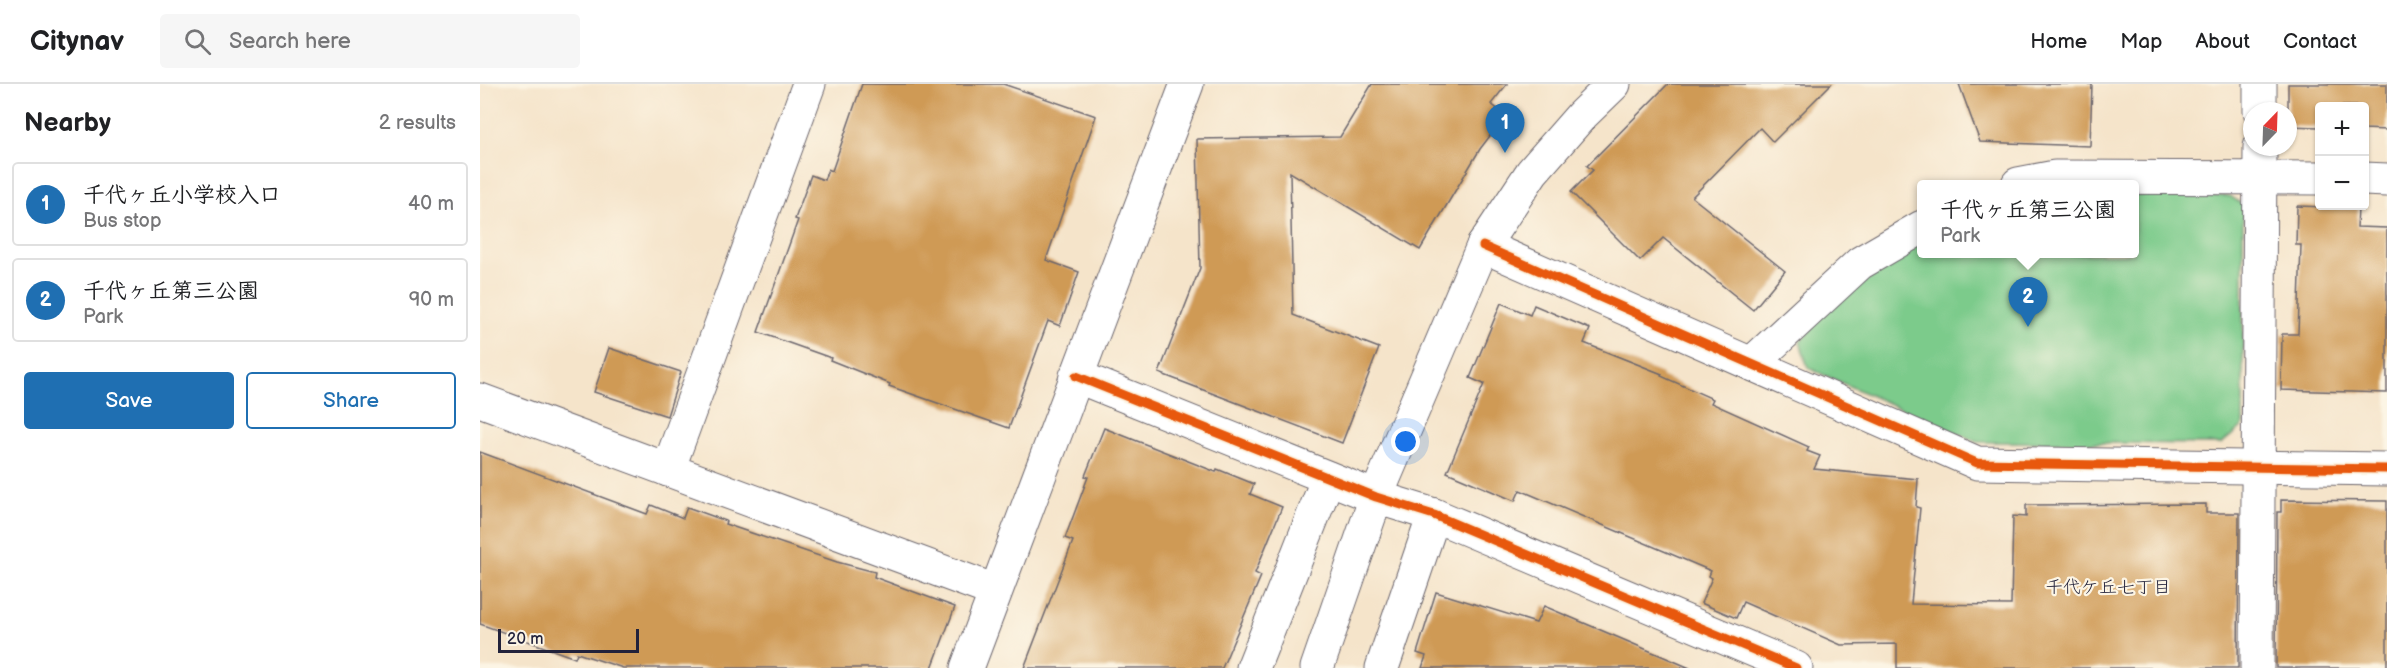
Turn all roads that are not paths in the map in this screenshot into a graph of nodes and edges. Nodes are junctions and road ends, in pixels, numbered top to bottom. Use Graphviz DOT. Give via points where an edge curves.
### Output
graph roads {
  1 [pos="809,84"];
  2 [pos="1187,84"];
  3 [pos="1614,84"];
  4 [pos="2260,84"];
  5 [pos="2260,102"];
  6 [pos="2260,162"];
  7 [pos="2315,177"];
  8 [pos="2369,179"];
  9 [pos="2039,180"];
  10 [pos="2387,180"];
  11 [pos="1917,230"];
  12 [pos="1483,246"];
  13 [pos="1750,364"];
  14 [pos="1076,376"];
  15 [pos="480,400"];
  16 [pos="2258,467"];
  17 [pos="2387,469"];
  18 [pos="668,470"];
  19 [pos="1328,478"];
  20 [pos="1377,497"];
  21 [pos="1434,515"];
  22 [pos="995,591"];
  23 [pos="967,668"];
  24 [pos="1253,668"];
  25 [pos="1317,668"];
  26 [pos="1382,668"];
  27 [pos="1796,668"];
  28 [pos="2257,668"];
  1 -- 18 [label="street"];
  2 -- 14 [label="street"];
  3 -- 12 [label="street" via="1532,172"];
  4 -- 5 [label="street"];
  6 -- 7 [label="street"];
  6 -- 9 [label="street"];
  6 -- 16 [label="street"];
  8 -- 10 [label="street"];
  11 -- 13 [label="street" via="1860,263"];
  12 -- 13 [label="street"];
  12 -- 20 [label="street"];
  13 -- 16 [label="street" via="1977,463"];
  14 -- 19 [label="street"];
  14 -- 22 [label="street"];
  15 -- 18 [label="street"];
  16 -- 17 [label="street"];
  16 -- 28 [label="street"];
  18 -- 22 [label="street"];
  19 -- 20 [label="street"];
  19 -- 24 [label="street"];
  20 -- 21 [label="street"];
  20 -- 25 [label="street"];
  21 -- 26 [label="street"];
  21 -- 27 [label="street"];
  22 -- 23 [label="street"];
}
